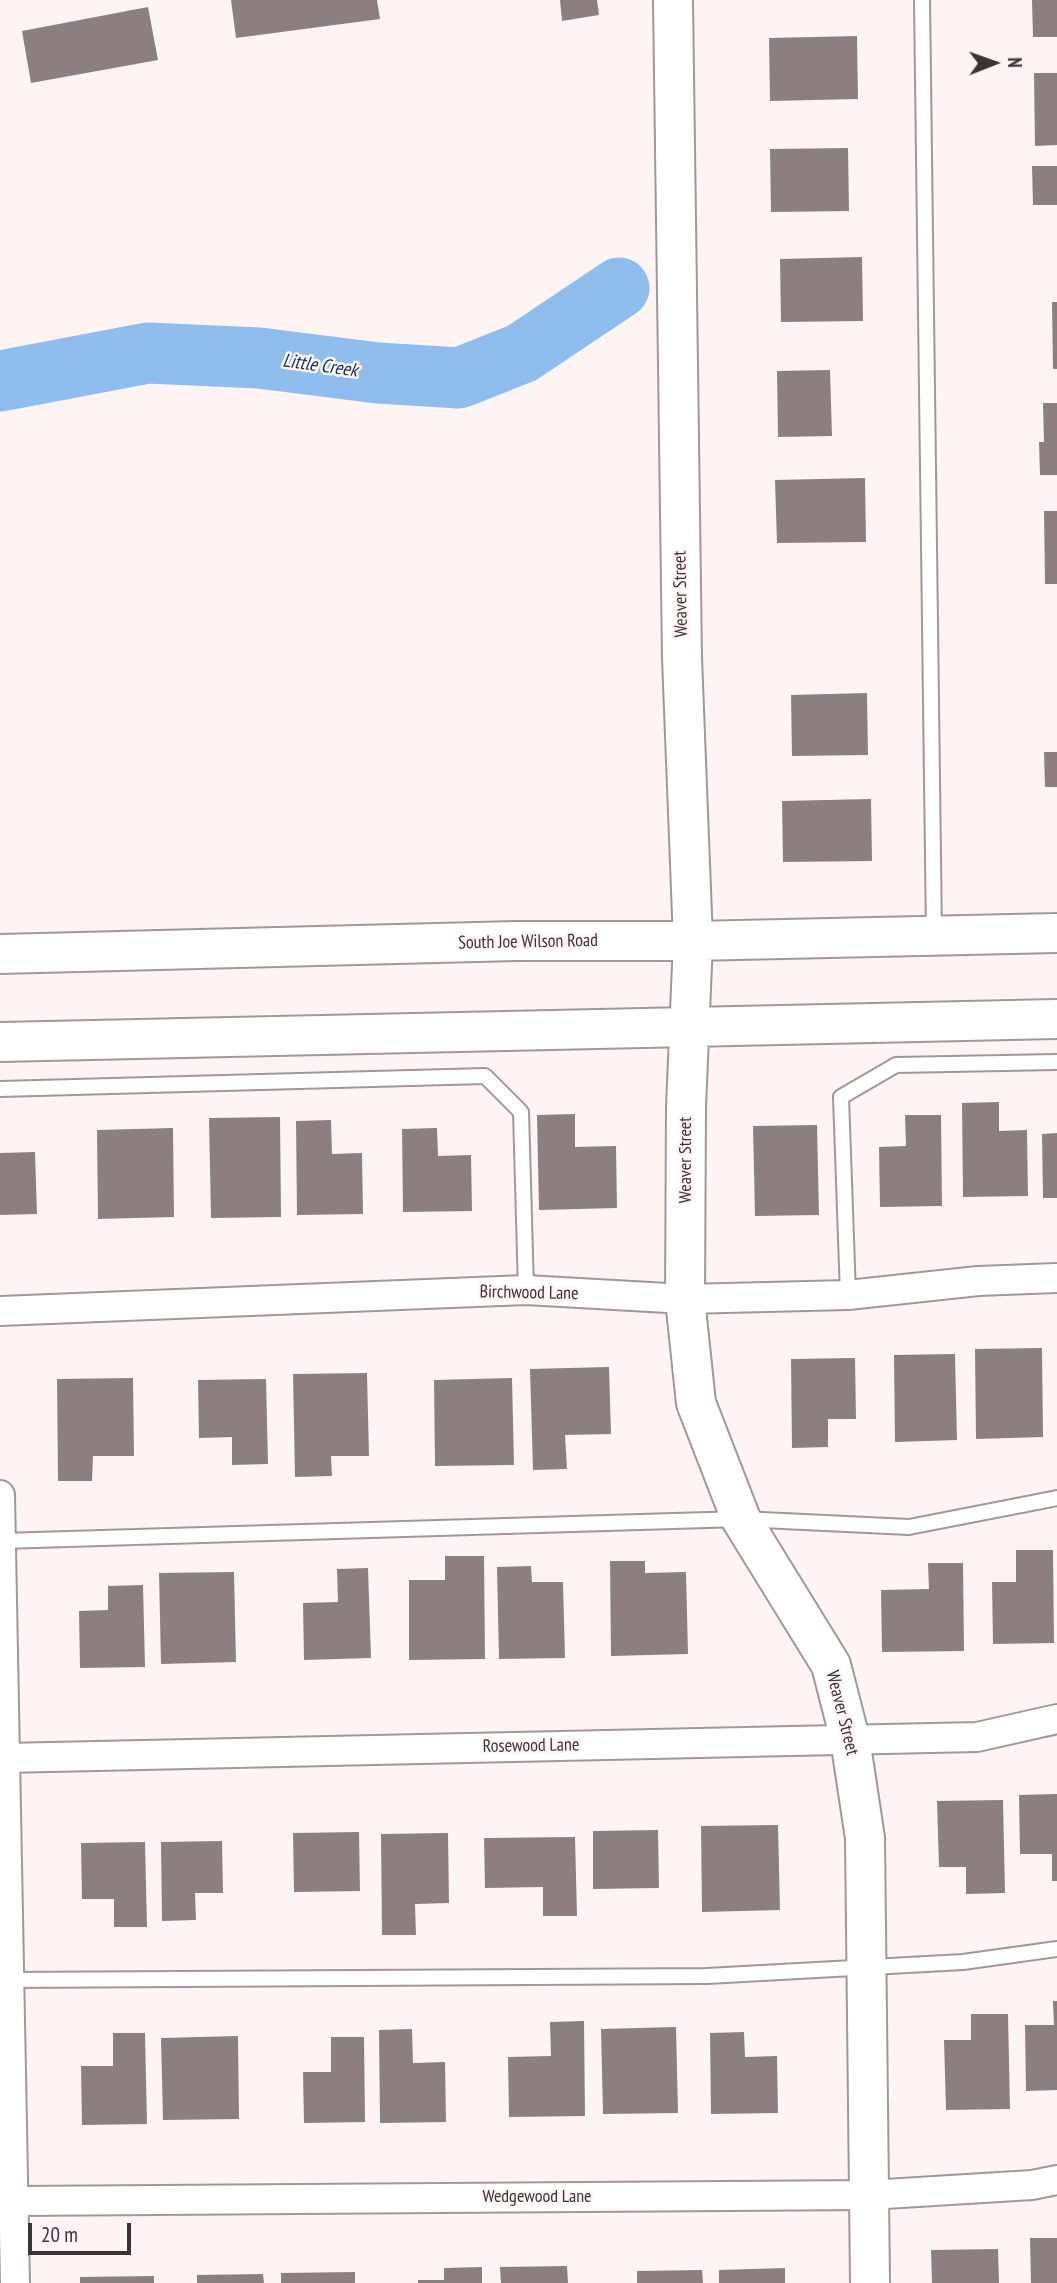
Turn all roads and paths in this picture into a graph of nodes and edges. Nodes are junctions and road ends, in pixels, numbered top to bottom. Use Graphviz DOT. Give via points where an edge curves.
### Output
graph roads {
  1 [pos="673,0"];
  2 [pos="922,0"];
  3 [pos="1057,933"];
  4 [pos="934,936"];
  5 [pos="693,941"];
  6 [pos="0,954"];
  7 [pos="1057,1019"];
  8 [pos="691,1028"];
  9 [pos="0,1042"];
  10 [pos="1057,1062"];
  11 [pos="0,1089"];
  12 [pos="1057,1278"];
  13 [pos="526,1290"];
  14 [pos="848,1295"];
  15 [pos="685,1299"];
  16 [pos="0,1311"];
  17 [pos="0,1495"];
  18 [pos="1057,1498"];
  19 [pos="741,1519"];
  20 [pos="1,1541"];
  21 [pos="1057,1719"];
  22 [pos="850,1739"];
  23 [pos="4,1758"];
  24 [pos="1057,1949"];
  25 [pos="866,1968"];
  26 [pos="4,1980"];
  27 [pos="1057,2180"];
  28 [pos="869,2195"];
  29 [pos="16,2201"];
  30 [pos="15,2283"];
  31 [pos="870,2283"];
  1 -- 5 [label="street, Weaver Street" via="682,658"];
  2 -- 4 [label="lane"];
  3 -- 4 [label="street, South Joe Wilson Road"];
  4 -- 5 [label="street, South Joe Wilson Road"];
  5 -- 6 [label="street, South Joe Wilson Road"];
  5 -- 8 [label="street, Weaver Street"];
  7 -- 8 [label="street"];
  8 -- 9 [label="street"];
  8 -- 15 [label="street, Weaver Street"];
  10 -- 14 [label="lane" via="895,1065 841,1097"];
  11 -- 13 [label="lane" via="485,1076 520,1112"];
  12 -- 14 [label="street, Birchwood Lane"];
  13 -- 15 [label="street, Birchwood Lane"];
  13 -- 16 [label="street, Birchwood Lane"];
  14 -- 15 [label="street, Birchwood Lane"];
  15 -- 19 [label="street, Weaver Street" via="696,1403"];
  17 -- 20 [label="street"];
  18 -- 19 [label="lane" via="909,1527"];
  19 -- 20 [label="lane"];
  19 -- 22 [label="street, Weaver Street" via="831,1665"];
  20 -- 23 [label="street"];
  21 -- 22 [label="street, Rosewood Lane" via="977,1737"];
  22 -- 23 [label="street, Rosewood Lane"];
  22 -- 25 [label="street, Weaver Street" via="865,1838"];
  23 -- 26 [label="street"];
  24 -- 25 [label="lane" via="963,1962"];
  25 -- 26 [label="lane" via="707,1976"];
  25 -- 28 [label="street, Weaver Street"];
  26 -- 29 [label="street"];
  27 -- 28 [label="street, Wedgewood Lane"];
  28 -- 29 [label="street, Wedgewood Lane"];
  28 -- 31 [label="street, Weaver Street"];
  29 -- 30 [label="street"];
}
